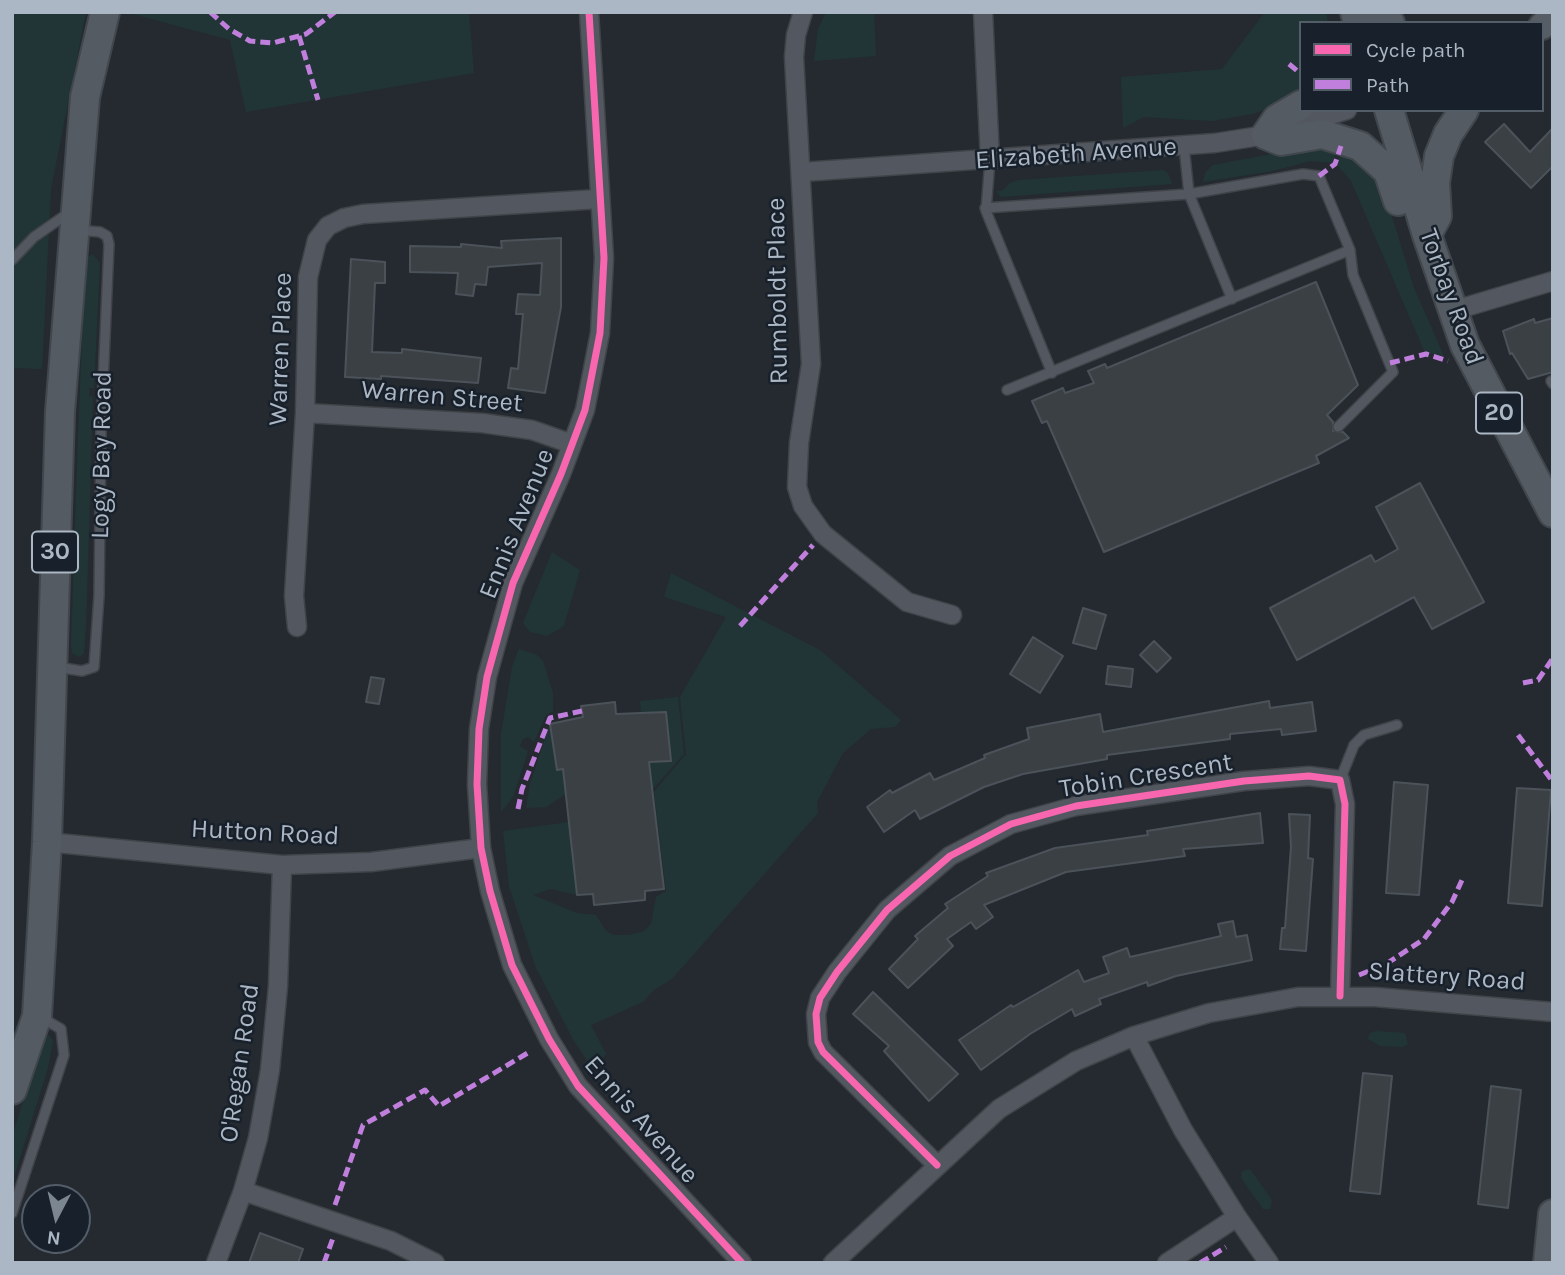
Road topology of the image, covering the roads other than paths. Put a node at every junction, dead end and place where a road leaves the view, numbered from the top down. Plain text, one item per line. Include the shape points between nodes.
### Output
1 (105, 12) edge
2 (589, 12) edge
3 (803, 12) edge
4 (983, 12) edge
5 (1299, 106) edge
6 (1341, 112) edge
7 (1390, 112) edge
8 (1463, 112) edge
9 (1266, 135) junction
10 (1184, 146) junction
11 (990, 159) junction
12 (802, 172) junction
13 (1189, 194) junction
14 (599, 199) junction
15 (985, 208) junction
16 (73, 219) junction
17 (1427, 235) junction
18 (1350, 250) junction
19 (12, 260) edge
20 (1553, 281) edge
21 (1232, 299) junction
22 (1452, 311) junction
23 (1052, 373) junction
24 (1007, 390) dead end
25 (306, 413) junction
26 (1338, 427) dead end
27 (572, 444) junction
28 (1553, 513) edge
29 (951, 615) dead end
30 (297, 627) dead end
31 (52, 666) junction
32 (1397, 725) dead end
33 (1339, 780) junction
34 (47, 842) junction
35 (481, 848) junction
36 (282, 865) junction
37 (1340, 996) junction
38 (1553, 1012) edge
39 (37, 1016) junction
40 (1134, 1036) junction
41 (12, 1090) edge
42 (937, 1165) junction
43 (243, 1191) junction
44 (12, 1213) edge
45 (1553, 1214) edge
46 (1237, 1217) junction
47 (216, 1263) edge
48 (435, 1263) edge
49 (742, 1263) edge
50 (833, 1263) edge
51 (1167, 1263) edge
52 (1269, 1263) edge
53 (1548, 1263) edge

1 - 16 main road, Logy Bay Road / 30 via 86,97
2 - 14 street, Ennis Avenue
3 - 12 street, Rumboldt Place via 794,57
4 - 11 street
5 - 9 main road via 1277,119
6 - 9 street, Elizabeth Avenue
7 - 17 main road, Torbay Road / 20
8 - 17 main road via 1439,156 1434,183 1437,216
9 - 10 street, Elizabeth Avenue
9 - 17 main road via 1281,141 1322,134 1370,151 1388,171 1405,224
10 - 11 street, Elizabeth Avenue
10 - 13 lane
11 - 12 street, Elizabeth Avenue
11 - 15 lane
12 - 29 street, Rumboldt Place via 811,364 796,468 803,506 824,534 907,602
13 - 15 lane
13 - 18 lane via 1312,174 1323,182
13 - 21 lane
14 - 25 street, Warren Place via 363,214 328,226 317,240 308,277
14 - 27 street, Ennis Avenue via 604,258 600,334 594,373
15 - 23 lane
16 - 19 lane via 34,237
16 - 31 main road, Logy Bay Road / 30 via 60,412
16 - 31 lane, Logy Bay Road via 107,236 110,244 99,596 94,667 82,671
17 - 22 main road, Torbay Road / 20
18 - 21 lane
18 - 26 lane via 1353,275 1393,372
20 - 22 street
21 - 23 lane
22 - 28 main road, Torbay Road / 20 via 1485,387
23 - 24 lane
25 - 27 street, Warren Street via 482,423 532,430
25 - 30 street, Warren Place via 294,596
27 - 35 street, Ennis Avenue via 513,583 487,677 478,756
31 - 34 main road, Logy Bay Road / 30
32 - 33 lane via 1364,735 1354,745
33 - 37 street via 1345,804
33 - 42 street, Tobin Crescent via 1309,776 1244,781 1046,813 1011,824 950,856 887,910 820,999 818,1042
34 - 36 street, Hutton Road
34 - 39 main road, Logy Bay Road / 30
35 - 36 street, Hutton Road via 371,862
35 - 49 street, Ennis Avenue via 512,965 578,1086
36 - 43 street, O'Regan Road via 270,1070
37 - 38 street, Slattery Road
37 - 40 street, Slattery Road via 1260,1002
39 - 41 main road, Logy Bay Road / 30
39 - 44 lane via 61,1029 64,1055
40 - 42 street, Slattery Road via 1076,1061 1024,1092
40 - 46 street via 1183,1130
42 - 50 street, Slattery Road
43 - 47 street, O'Regan Road
43 - 48 street via 391,1241
45 - 53 main road
46 - 51 street
46 - 52 street

